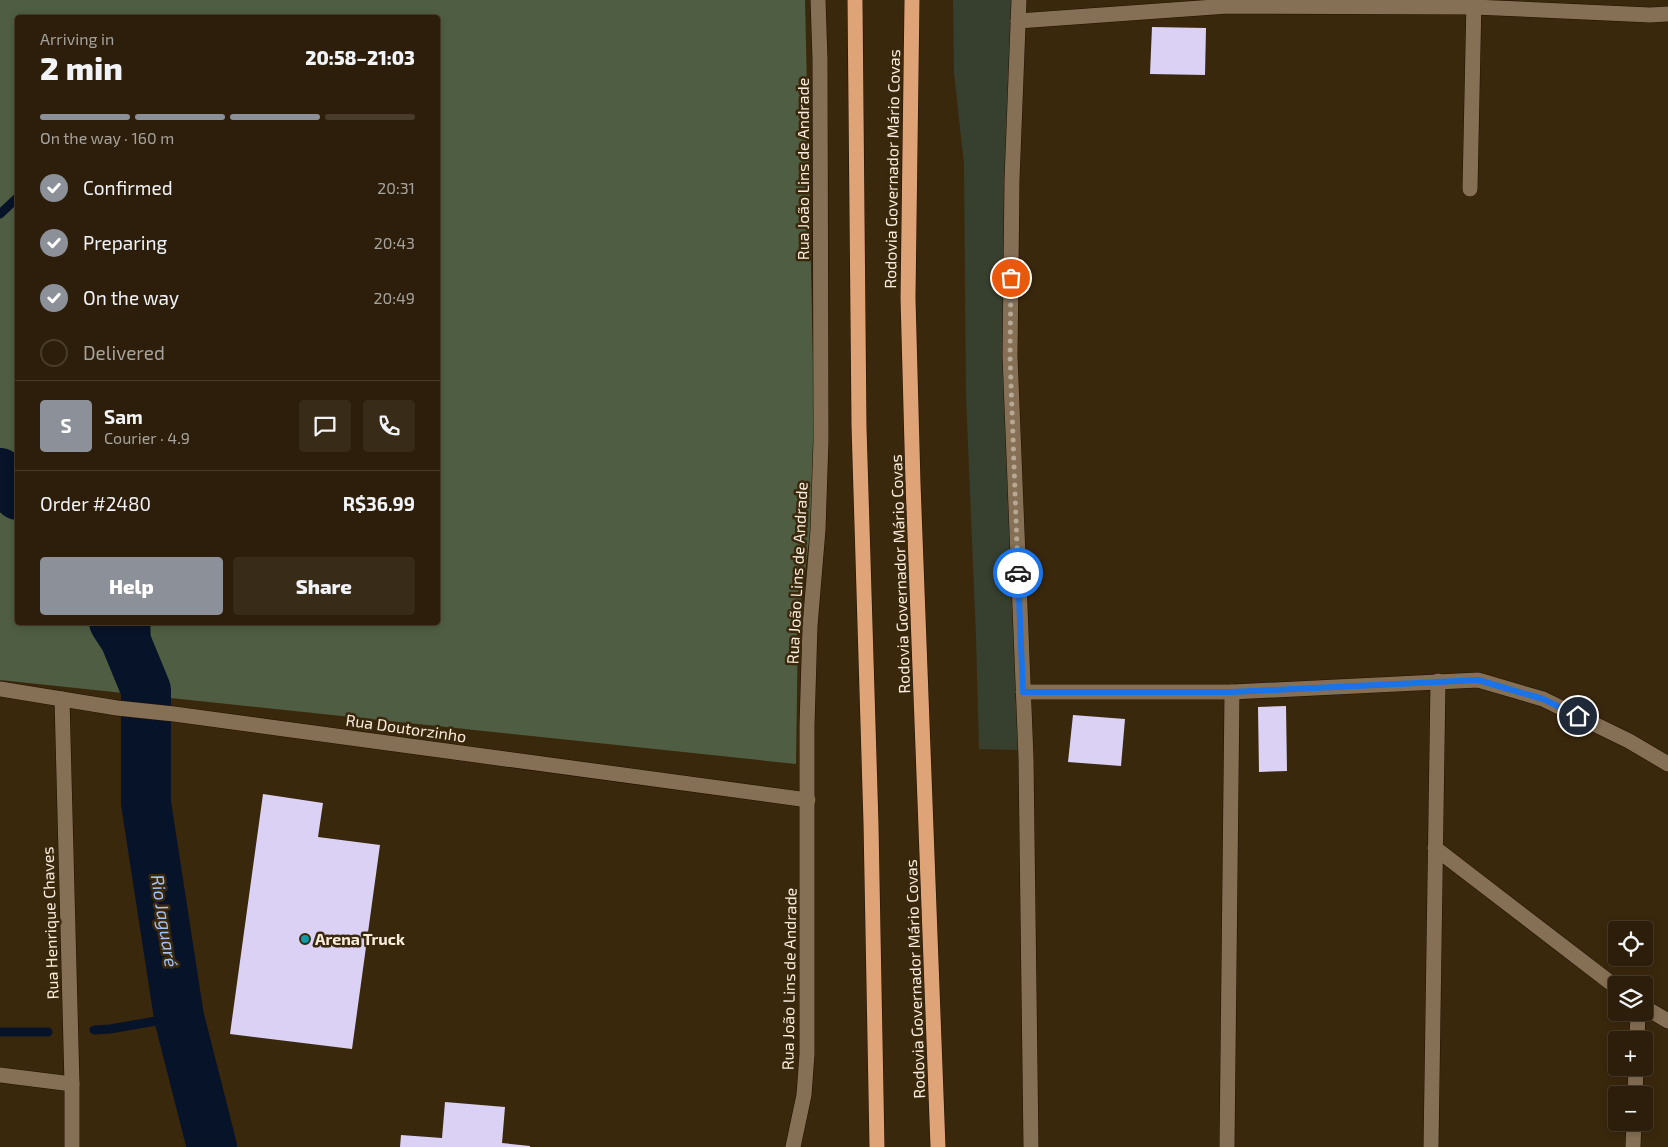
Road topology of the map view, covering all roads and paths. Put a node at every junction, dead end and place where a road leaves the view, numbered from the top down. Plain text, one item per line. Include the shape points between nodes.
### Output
1 (818, 0) edge
2 (855, 0) edge
3 (912, 0) edge
4 (1019, 0) edge
5 (1228, 3) edge
6 (1474, 3) edge
7 (1650, 7) edge
8 (1668, 14) edge
9 (1018, 21) junction
10 (1470, 189) dead end
11 (1438, 680) junction
12 (0, 689) edge
13 (1023, 692) junction
14 (1232, 692) junction
15 (62, 699) junction
16 (1668, 764) edge
17 (808, 800) junction
18 (1435, 848) junction
19 (1608, 981) edge
20 (1653, 1012) edge
21 (1668, 1021) edge
22 (0, 1075) edge
23 (72, 1084) junction
24 (1634, 1131) edge
25 (72, 1147) edge
26 (793, 1147) edge
27 (877, 1147) edge
28 (938, 1147) edge
29 (1031, 1147) edge
30 (1227, 1147) edge
31 (1431, 1147) edge
32 (1633, 1147) edge

1 - 17 street, Rua João Lins de Andrade via 821,440 810,626
2 - 27 highway, Rodovia Governador Mário Covas via 859,426
3 - 28 highway, Rodovia Governador Mário Covas via 908,298
4 - 9 street
5 - 6 street
5 - 9 street
6 - 7 street
6 - 10 street
7 - 8 street
9 - 13 street via 1010,356
11 - 14 street
11 - 16 street via 1478,680 1543,699 1629,740
11 - 18 street
12 - 15 street, Rua Doutorzinho
13 - 14 street
13 - 29 street
14 - 30 street
15 - 17 street, Rua Doutorzinho
15 - 23 street, Rua Henrique Chaves
17 - 26 street, Rua João Lins de Andrade via 807,1054 804,1094
18 - 19 street
18 - 31 street
20 - 21 street
22 - 23 street
23 - 25 street, Rua Henrique Chaves
24 - 32 street

